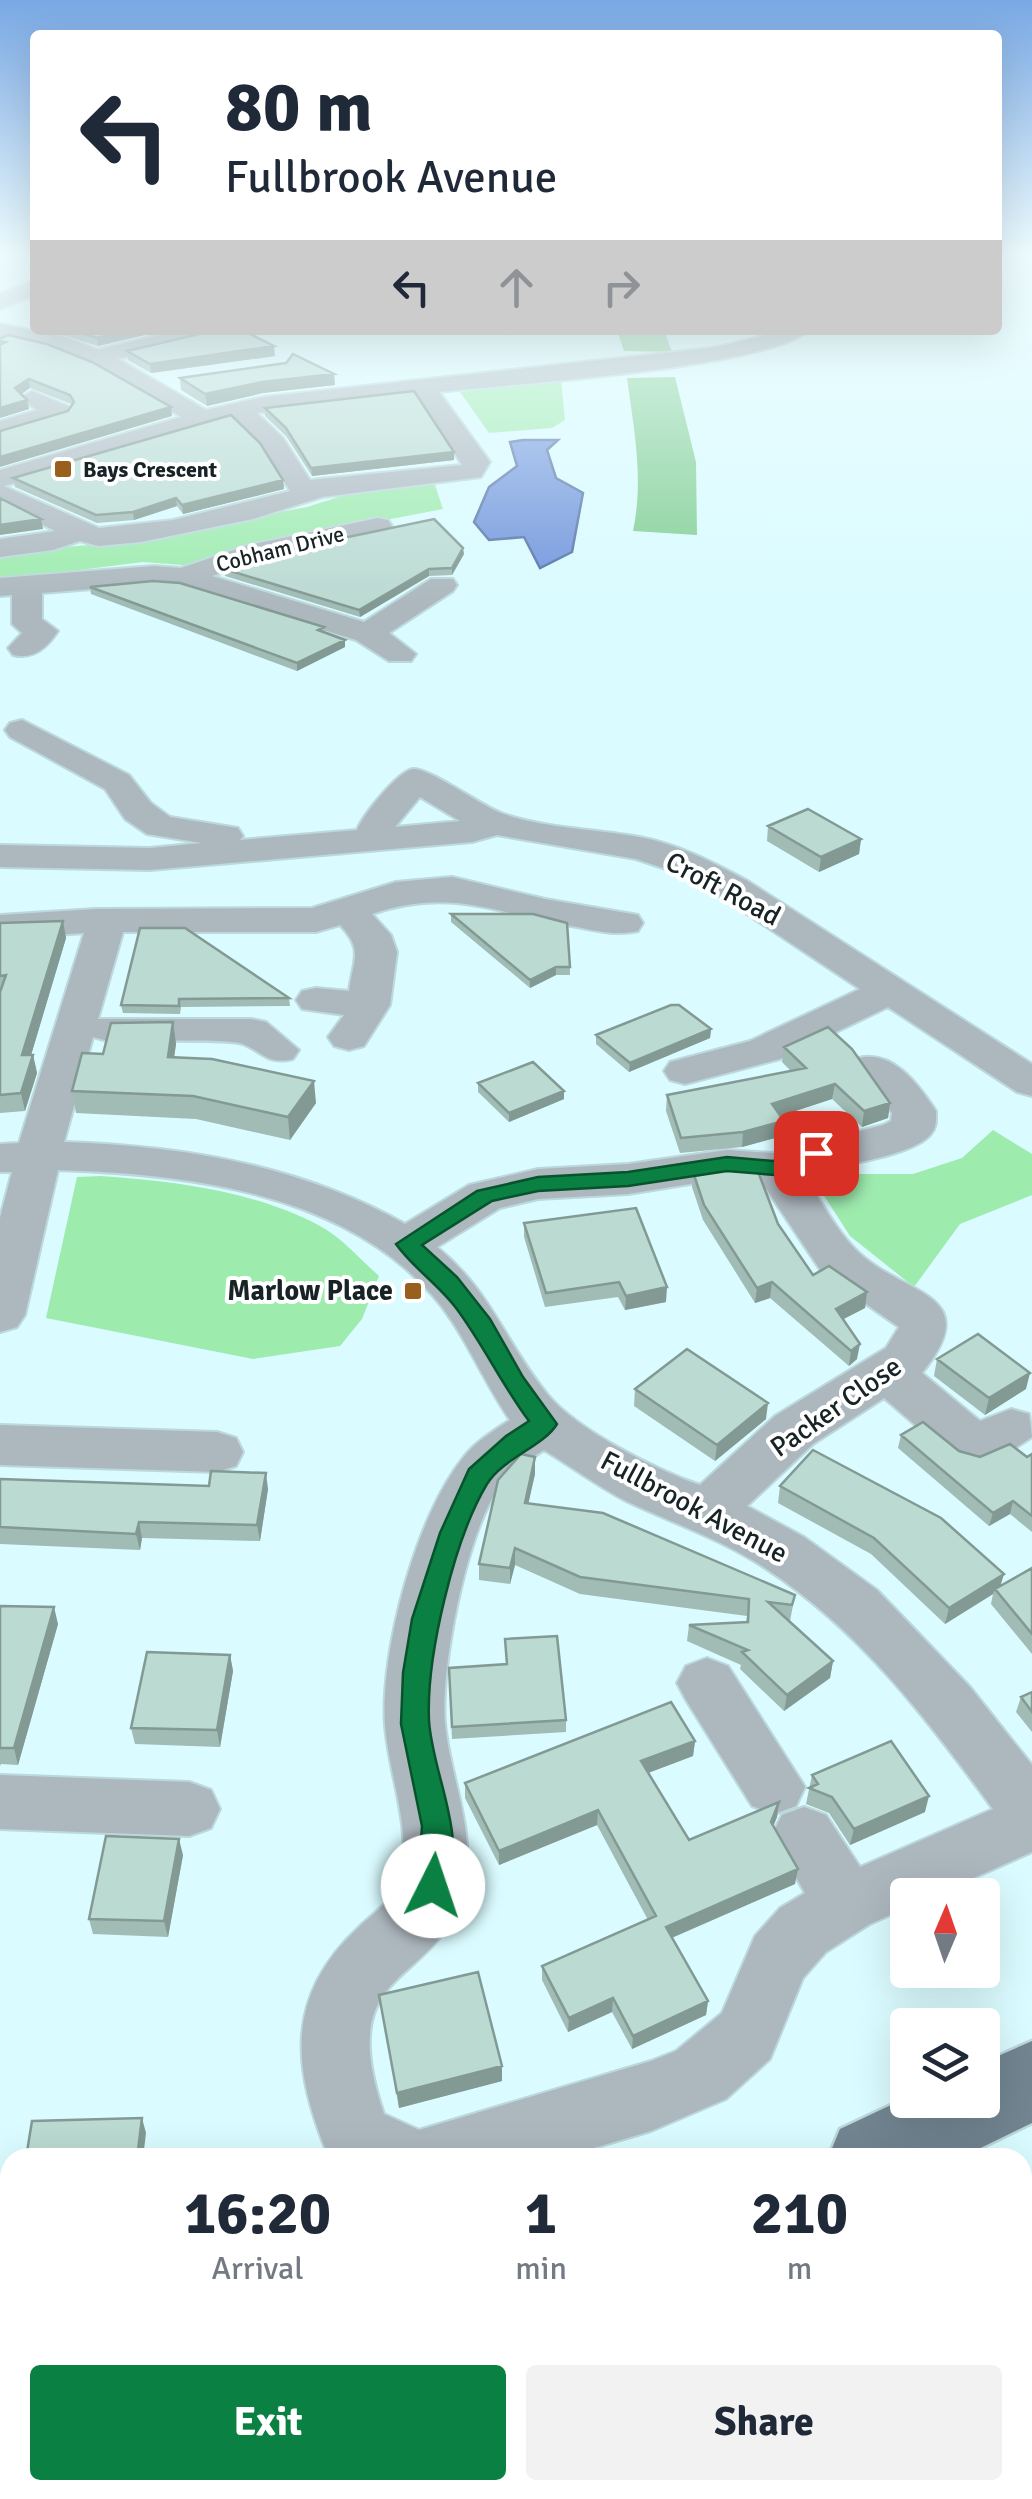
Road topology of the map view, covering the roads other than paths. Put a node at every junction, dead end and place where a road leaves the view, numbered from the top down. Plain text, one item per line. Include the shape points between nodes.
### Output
1 (122, 372) edge
2 (541, 372) edge
3 (186, 377) edge
4 (145, 385) junction
5 (422, 385) junction
6 (32, 398) edge
7 (236, 410) junction
8 (200, 418) junction
9 (0, 429) edge
10 (7, 471) edge
11 (315, 490) junction
12 (0, 493) edge
13 (378, 526) edge
14 (82, 531) junction
15 (0, 548) edge
16 (185, 577) junction
17 (442, 585) dead end
18 (14, 586) edge
19 (368, 633) junction
20 (24, 648) dead end
21 (400, 654) dead end
22 (22, 730) dead end
23 (495, 824) junction
24 (371, 840) junction
25 (294, 850) junction
26 (0, 856) edge
27 (349, 912) junction
28 (108, 921) junction
29 (624, 923) dead end
30 (0, 927) edge
31 (892, 990) junction
32 (316, 1000) dead end
33 (75, 1028) junction
34 (278, 1050) dead end
35 (874, 1067) dead end
36 (685, 1071) dead end
37 (1032, 1083) edge
38 (20, 1156) edge
39 (775, 1168) junction
40 (407, 1244) junction
41 (1, 1310) edge
42 (888, 1372) junction
43 (544, 1424) junction
44 (1012, 1428) dead end
45 (0, 1445) edge
46 (217, 1452) dead end
47 (707, 1510) junction
48 (707, 1682) dead end
49 (0, 1802) edge
50 (189, 1810) dead end
51 (1031, 1812) edge
52 (847, 1903) junction
53 (1032, 2081) edge
54 (378, 2148) edge
55 (471, 2148) edge
56 (890, 2148) edge

1 - 4 street
2 - 5 street
3 - 4 street
4 - 8 street
5 - 7 street via 370,385
5 - 11 street via 477,462 472,471
6 - 9 street via 59,411
7 - 8 street
7 - 11 street via 278,444 300,486
8 - 10 street
11 - 14 street via 266,509 117,536
12 - 14 street
13 - 16 street, Cobham Drive via 214,563
14 - 15 street
16 - 18 street, Cobham Drive
16 - 19 street, Cobham Drive
17 - 19 street
18 - 20 street via 28,624 43,631
19 - 21 street, Cobham Drive
22 - 25 street via 117,782 138,811 160,826
23 - 24 street, Croft Road
23 - 24 street via 448,802 418,778 379,821
23 - 31 street, Croft Road via 673,858
24 - 25 street, Croft Road
25 - 26 street, Croft Road via 106,861
27 - 28 street via 316,920
27 - 29 street via 396,894 452,888
27 - 32 street via 377,952 360,1021
28 - 30 street
28 - 33 street
31 - 36 street via 765,1050
31 - 37 street, Croft Road
33 - 34 street via 252,1031
33 - 38 street
35 - 39 street via 914,1111 913,1128
38 - 40 street, Fullbrook Avenue via 162,1161 236,1174 361,1216
38 - 41 street
39 - 40 street via 727,1164 538,1184 485,1196
39 - 42 street, Packer Close via 840,1263 924,1323 922,1339
40 - 43 street, Fullbrook Avenue via 449,1282 482,1325
42 - 44 street via 976,1447
42 - 47 street, Packer Close via 794,1430
43 - 47 street, Fullbrook Avenue via 636,1482
43 - 54 street via 478,1476 426,1619 415,1724 437,1826 433,1886 407,1926 358,1969 332,2022 336,2078 357,2138
45 - 46 street
47 - 51 street, Fullbrook Avenue via 785,1552 868,1614 944,1698
48 - 52 street
49 - 50 street
51 - 52 street
52 - 55 street via 803,1930 778,1958 746,2036 701,2076
53 - 56 main road

